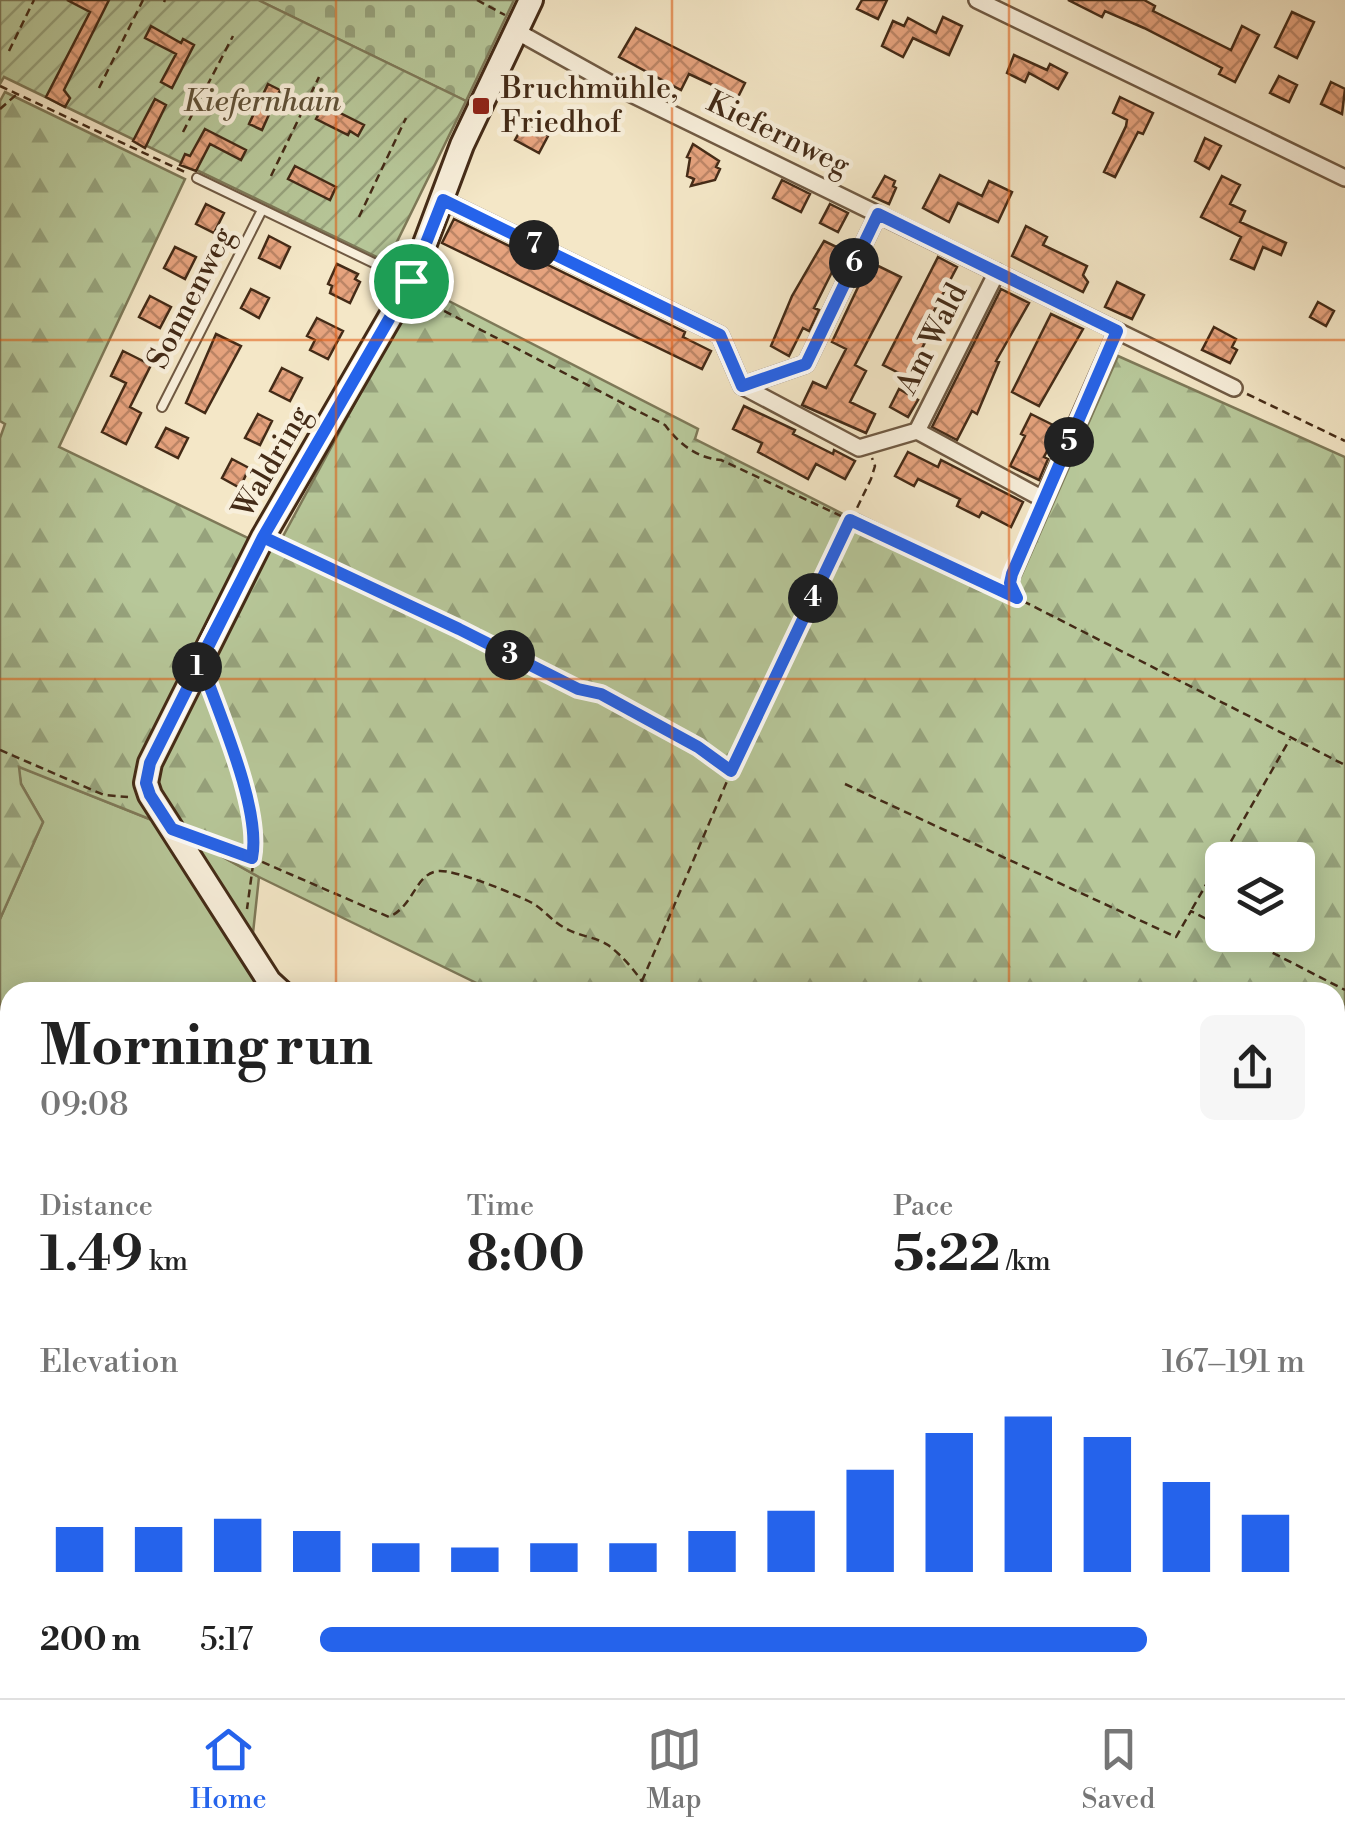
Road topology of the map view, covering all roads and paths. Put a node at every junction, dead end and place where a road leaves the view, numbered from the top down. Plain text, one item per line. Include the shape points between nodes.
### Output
1 (34, 0) edge
2 (143, 0) edge
3 (477, 0) edge
4 (531, 0) edge
5 (978, 0) edge
6 (511, 23) junction
7 (233, 36) dead end
8 (9, 51) dead end
9 (319, 77) dead end
10 (0, 86) edge
11 (99, 88) dead end
12 (17, 94) junction
13 (0, 109) edge
14 (406, 118) dead end
15 (183, 132) dead end
16 (270, 176) dead end
17 (197, 178) joint
18 (1345, 178) edge
19 (443, 200) junction
20 (262, 210) junction
21 (878, 214) junction
22 (359, 217) dead end
23 (997, 272) junction
24 (411, 281) junction
25 (1117, 331) junction
26 (742, 386) junction
27 (1234, 388) joint
28 (162, 407) dead end
29 (917, 431) junction
30 (1345, 441) edge
31 (867, 448) junction
32 (1043, 500) junction
33 (850, 520) junction
34 (263, 537) junction
35 (1017, 598) junction
36 (200, 660) junction
37 (1291, 737) junction
38 (0, 750) edge
39 (1345, 765) edge
40 (731, 771) junction
41 (845, 784) dead end
42 (150, 795) junction
43 (172, 829) junction
44 (252, 858) junction
45 (1191, 911) junction
46 (1205, 918) edge
47 (235, 927) junction
48 (1271, 952) edge
49 (642, 981) joint
50 (271, 982) edge
51 (1329, 982) edge

1 - 8 path
2 - 11 path
3 - 6 path
4 - 6 street, Waldring
5 - 18 street
6 - 19 street, Waldring
6 - 21 street, Kiefernweg via 613,85
7 - 15 path
9 - 16 path
10 - 12 path
12 - 13 path
12 - 17 path
14 - 22 path
17 - 20 lane, Sonnenweg
19 - 24 street, Waldring
19 - 26 street via 720,335
20 - 24 lane, Sonnenweg
20 - 28 lane, Sonnenweg
21 - 23 street, Kiefernweg
21 - 26 street via 806,364
23 - 25 street, Kiefernweg
23 - 29 street, Am Wald
24 - 33 path via 417,297 666,425 678,443
24 - 34 street, Waldring
25 - 27 street, Kiefernweg
25 - 32 street
26 - 31 street
27 - 30 path
29 - 31 street, Am Wald
29 - 32 street, Am Wald
31 - 33 path via 875,466
32 - 35 path via 1012,574
33 - 35 path
33 - 40 path
34 - 36 street, Waldring
34 - 40 path via 578,689 601,694
35 - 37 path
36 - 42 street, Waldring via 150,763
36 - 44 path via 246,793 256,842
37 - 39 path
37 - 45 path
38 - 42 path via 104,795
40 - 49 path
41 - 45 path via 1176,936
42 - 43 street
43 - 44 path
43 - 47 street
44 - 47 path via 248,910
44 - 49 path via 389,917 402,911 421,881 435,871 451,872 532,903 560,926 606,944
45 - 46 path
47 - 50 street
48 - 51 path

